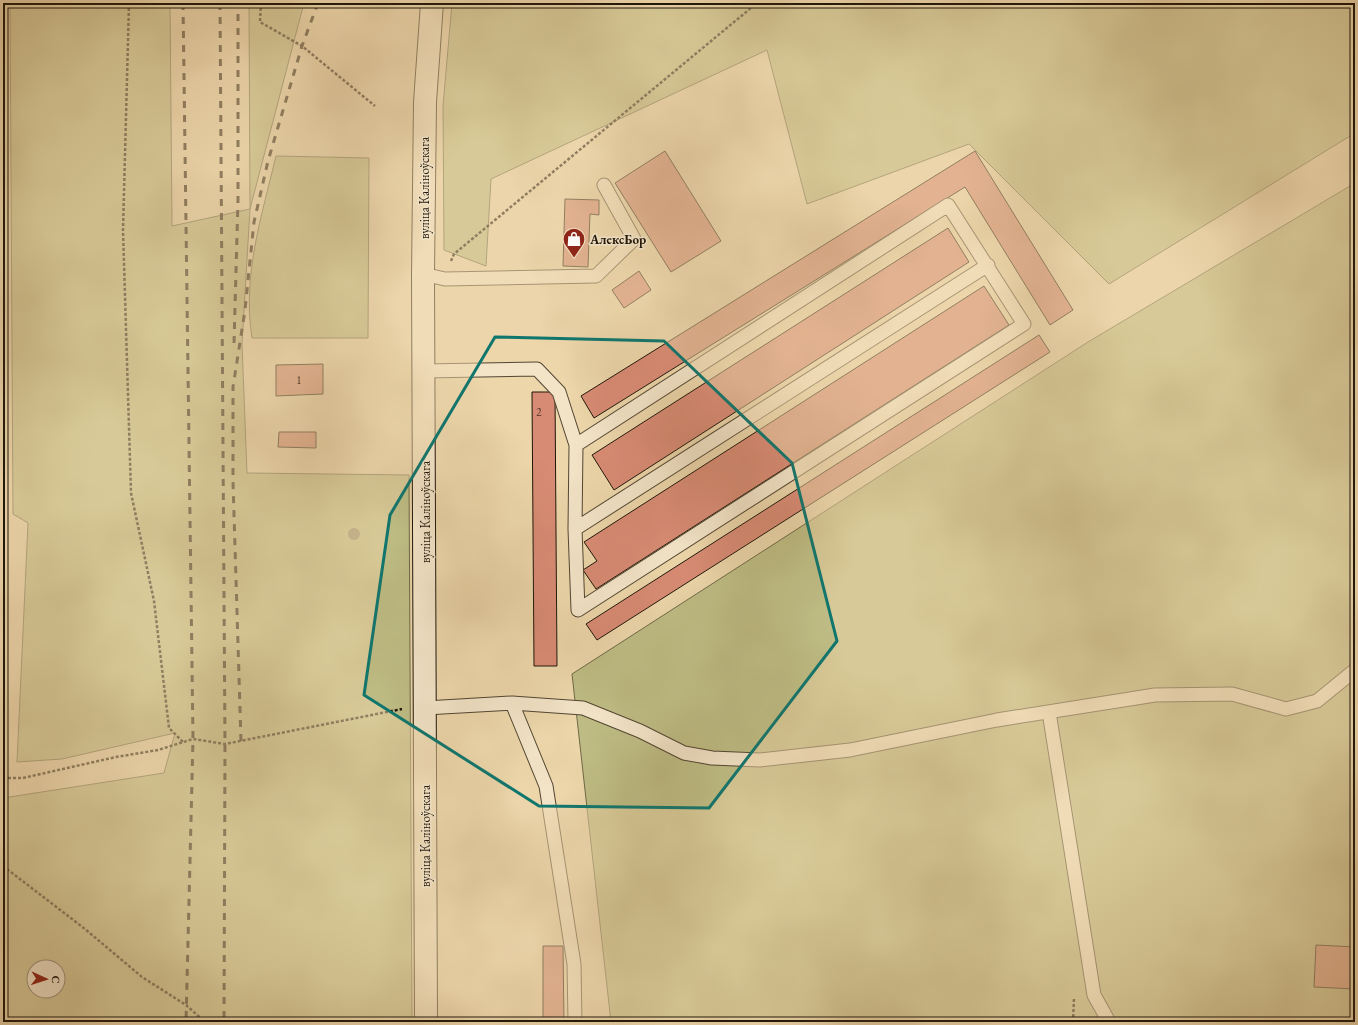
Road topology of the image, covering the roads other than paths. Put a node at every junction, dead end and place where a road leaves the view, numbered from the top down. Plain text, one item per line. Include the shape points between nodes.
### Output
1 (432, 3) edge
2 (604, 185) dead end
3 (988, 265) junction
4 (423, 274) junction
5 (425, 371) junction
6 (576, 445) junction
7 (575, 529) junction
8 (1355, 670) edge
9 (512, 703) junction
10 (425, 708) junction
11 (1049, 712) junction
12 (426, 1022) edge
13 (575, 1022) edge
14 (1109, 1022) edge

1 - 4 street, вуліца Каліноўскага via 424,102
2 - 4 lane via 634,239 596,276 445,279
3 - 6 lane via 948,205
3 - 7 lane
3 - 7 lane via 1024,324 578,610
4 - 5 street, вуліца Каліноўскага
5 - 6 lane via 537,369 559,392
5 - 10 street, вуліца Каліноўскага
6 - 7 lane
8 - 11 lane via 1317,701 1286,708 1232,694 1155,695
9 - 10 lane
9 - 11 lane via 583,708 640,731 684,753 712,758 760,760 850,750
9 - 13 lane via 546,786 574,964
10 - 12 street, вуліца Каліноўскага
11 - 14 lane via 1094,995

